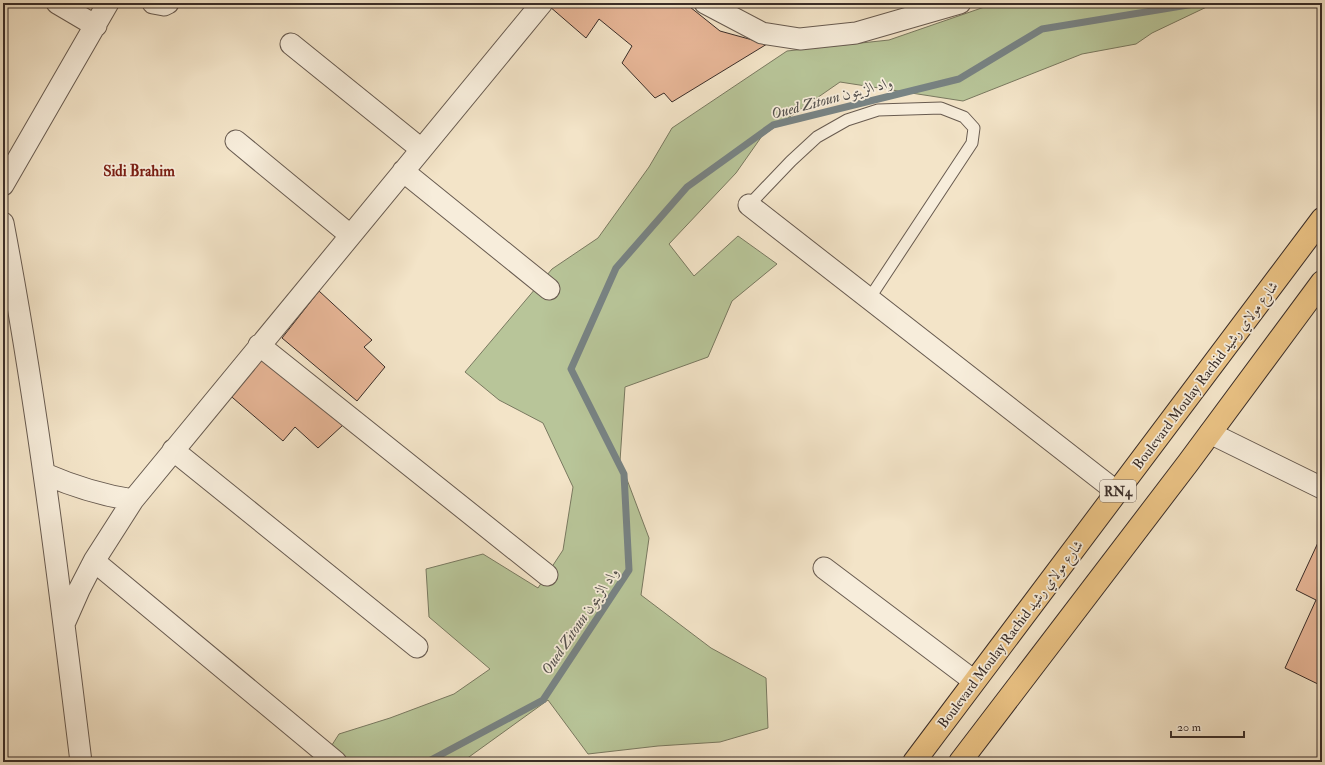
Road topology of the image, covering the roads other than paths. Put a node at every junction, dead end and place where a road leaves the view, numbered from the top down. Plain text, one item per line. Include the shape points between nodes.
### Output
1 (57, 3) edge
2 (108, 3) edge
3 (153, 3) edge
4 (168, 3) edge
5 (542, 3) edge
6 (705, 3) edge
7 (960, 3) edge
8 (96, 26) junction
9 (291, 44) dead end
10 (236, 141) dead end
11 (421, 149) junction
12 (403, 171) junction
13 (3, 185) edge
14 (749, 205) joint
15 (1322, 219) edge
16 (3, 223) edge
17 (350, 235) junction
18 (1322, 282) edge
19 (549, 290) dead end
20 (869, 299) junction
21 (259, 345) junction
22 (1210, 433) junction
23 (173, 450) junction
24 (45, 474) junction
25 (1322, 488) edge
26 (1117, 492) junction
27 (133, 500) junction
28 (94, 562) junction
29 (824, 568) dead end
30 (547, 575) dead end
31 (64, 624) junction
32 (417, 647) dead end
33 (974, 681) junction
34 (81, 762) edge
35 (336, 762) edge
36 (914, 762) edge
37 (960, 762) edge

1 - 8 street
2 - 8 street
3 - 4 street
5 - 11 street
6 - 7 street via 762,33 800,39 856,33
8 - 13 street
9 - 11 street
10 - 17 street
11 - 12 street
12 - 17 street
12 - 19 street
14 - 20 street
14 - 20 lane via 791,160 817,137 847,120 878,110 941,108 964,117 974,128 972,143
15 - 26 main road, Boulevard Moulay Rachid شارع مولاي رشيد / RN4
16 - 24 street
17 - 21 street
18 - 22 main road, RN4
20 - 26 street
21 - 23 street
21 - 30 street
22 - 25 street
22 - 37 main road, RN4
23 - 27 street
23 - 32 street
24 - 27 street via 76,487
24 - 31 street
26 - 33 main road, Boulevard Moulay Rachid شارع مولاي رشيد / RN4
27 - 28 street
28 - 31 street
28 - 35 street
29 - 33 street
31 - 34 street
33 - 36 main road, Boulevard Moulay Rachid شارع مولاي رشيد / RN4

